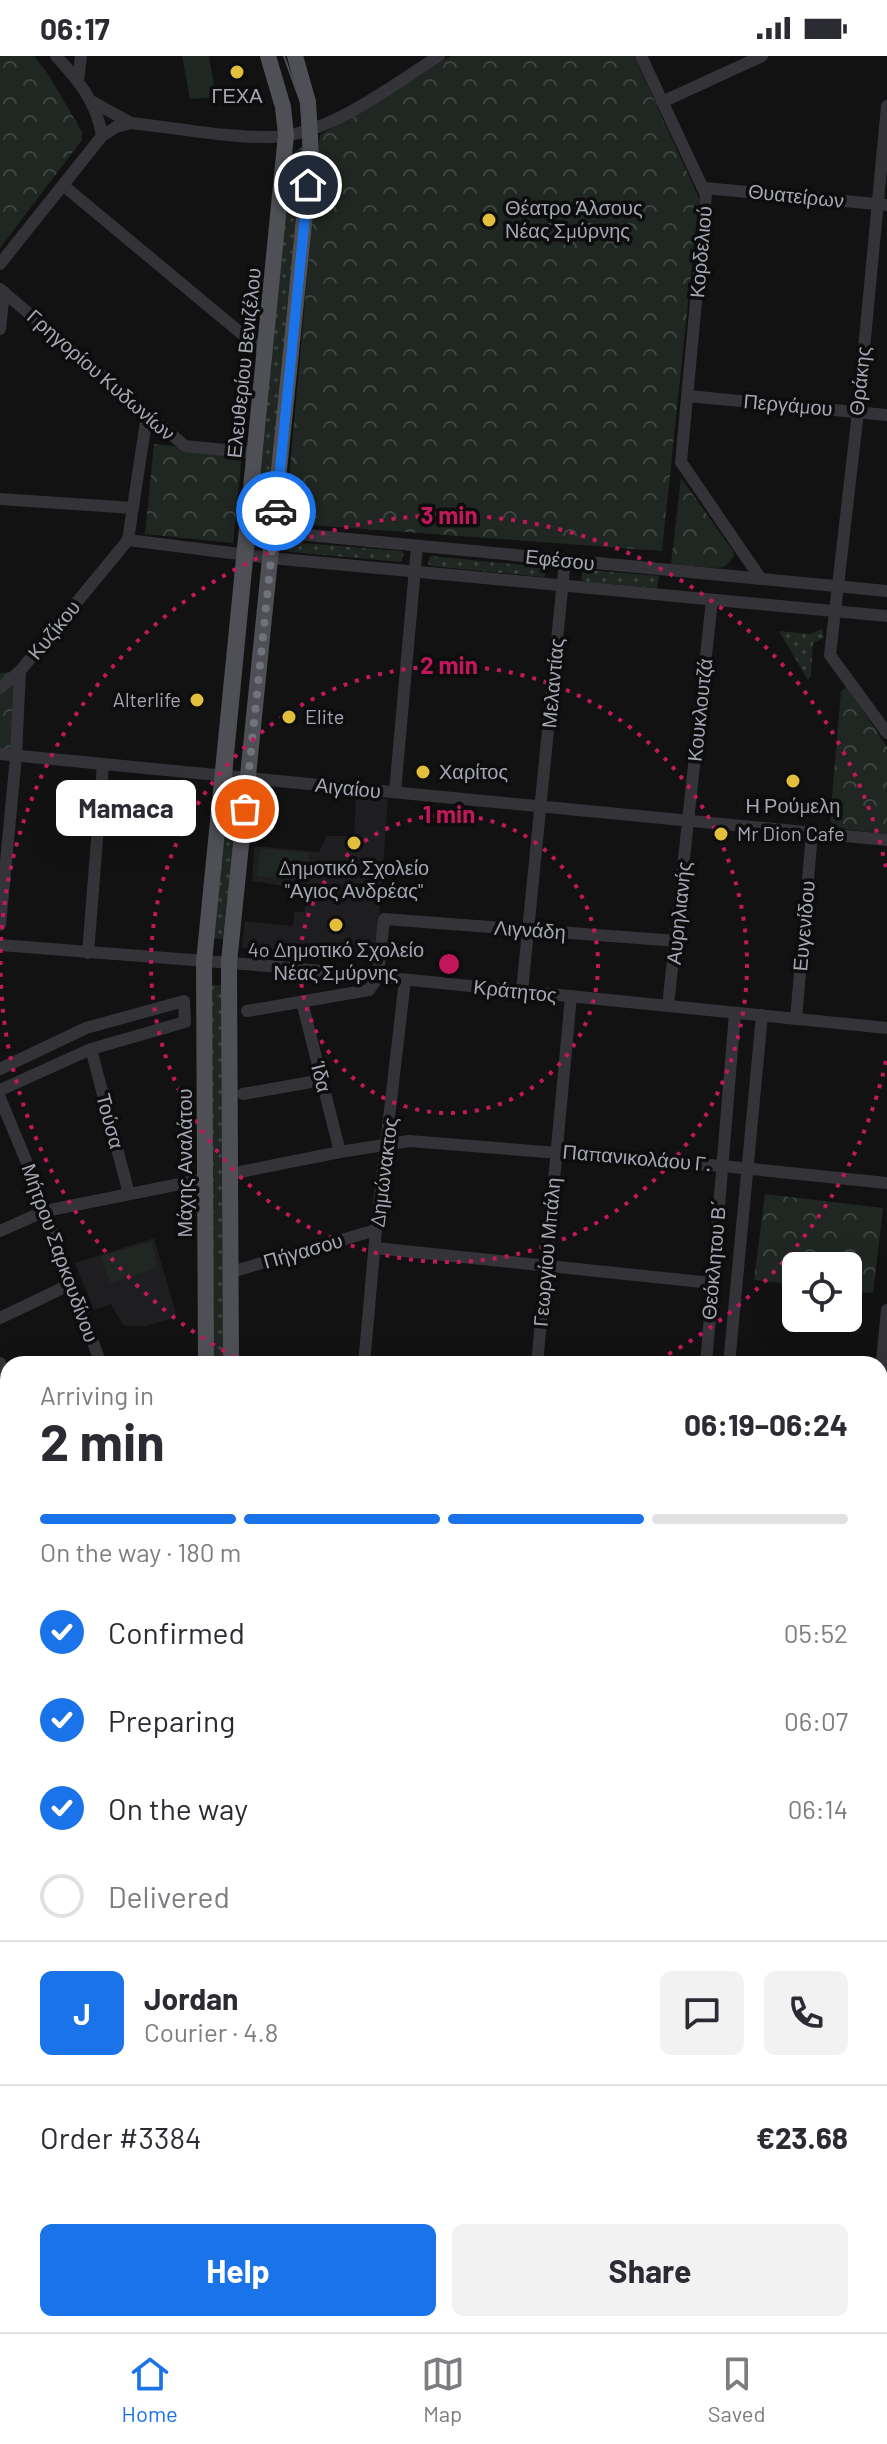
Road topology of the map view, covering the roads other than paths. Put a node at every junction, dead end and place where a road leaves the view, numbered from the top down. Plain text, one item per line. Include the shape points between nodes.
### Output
1 (56, 56) edge
2 (81, 56) edge
3 (268, 56) edge
4 (295, 56) edge
5 (439, 56) edge
6 (641, 56) edge
7 (762, 56) edge
8 (78, 81) junction
9 (93, 102) junction
10 (662, 102) junction
11 (887, 106) edge
12 (131, 123) junction
13 (311, 129) junction
14 (286, 135) junction
15 (102, 136) junction
16 (64, 186) junction
17 (704, 188) junction
18 (882, 205) edge
19 (0, 264) edge
20 (2, 290) edge
21 (0, 329) edge
22 (266, 354) junction
23 (688, 396) junction
24 (858, 412) junction
25 (147, 415) junction
26 (887, 415) edge
27 (255, 453) junction
28 (0, 499) edge
29 (133, 508) junction
30 (274, 532) junction
31 (128, 540) junction
32 (417, 546) junction
33 (245, 555) junction
34 (271, 558) junction
35 (565, 560) junction
36 (414, 572) junction
37 (761, 579) junction
38 (562, 586) junction
39 (837, 587) junction
40 (887, 591) edge
41 (712, 600) junction
42 (835, 611) junction
43 (887, 616) edge
44 (20, 671) junction
45 (0, 688) edge
46 (887, 733) edge
47 (0, 754) edge
48 (16, 756) junction
49 (103, 764) junction
50 (222, 775) junction
51 (248, 778) junction
52 (395, 792) junction
53 (541, 806) junction
54 (689, 821) junction
55 (812, 833) junction
56 (887, 840) edge
57 (0, 925) edge
58 (528, 930) junction
59 (677, 941) junction
60 (0, 945) edge
61 (88, 953) junction
62 (204, 962) junction
63 (229, 963) junction
64 (378, 977) junction
65 (405, 980) junction
66 (522, 991) junction
67 (571, 996) junction
68 (302, 1002) junction
69 (668, 1006) junction
70 (247, 1011) dead end
71 (735, 1013) junction
72 (762, 1015) junction
73 (796, 1019) junction
74 (116, 1020) junction
75 (887, 1028) edge
76 (121, 1040) junction
77 (91, 1049) junction
78 (0, 1069) edge
79 (322, 1080) junction
80 (0, 1090) edge
81 (243, 1094) dead end
82 (0, 1098) edge
83 (387, 1144) junction
84 (557, 1151) junction
85 (340, 1152) junction
86 (722, 1166) junction
87 (747, 1169) junction
88 (230, 1174) junction
89 (205, 1179) junction
90 (887, 1183) edge
91 (129, 1194) junction
92 (45, 1211) junction
93 (376, 1230) junction
94 (0, 1231) edge
95 (375, 1248) junction
96 (546, 1266) junction
97 (231, 1272) junction
98 (712, 1283) junction
99 (71, 1284) junction
100 (887, 1310) edge
101 (0, 1318) edge
102 (886, 1328) edge
103 (97, 1356) edge
104 (206, 1356) edge
105 (231, 1356) edge
106 (365, 1356) edge
107 (538, 1356) edge
108 (707, 1356) edge
109 (730, 1356) edge
110 (883, 1356) edge

1 - 8 street
2 - 8 street
3 - 14 main road, Ελευθερίου Βενιζέλου
4 - 13 main road
5 - 13 street
6 - 10 street, Κορδελιού
7 - 10 street
8 - 9 street
9 - 12 street
9 - 15 street
10 - 17 street, Κορδελιού
11 - 18 street, Θράκης
12 - 14 street
12 - 15 street
13 - 14 street
13 - 30 main road
14 - 22 main road, Ελευθερίου Βενιζέλου
15 - 16 street
16 - 19 street
16 - 22 street
17 - 18 street, Θυατείρων
17 - 23 street, Κορδελιού
18 - 24 street, Θράκης
20 - 21 street
20 - 25 street, Γρηγορίου Κυδωνίων
22 - 27 main road, Ελευθερίου Βενιζέλου
23 - 24 street, Περγάμου
23 - 37 street, Κορδελιού via 681,462
24 - 26 street, Περγάμου
24 - 39 street, Θράκης
25 - 27 street, Γρηγορίου Κυδωνίων via 185,446
25 - 29 street
27 - 33 main road, Ελευθερίου Βενιζέλου
28 - 29 street
29 - 31 street
30 - 32 street, Εφέσου
30 - 33 street via 254,536
30 - 34 main road
31 - 33 street, Εφέσου
31 - 44 street, Κυζίκου
32 - 35 street, Εφέσου
32 - 36 street
33 - 34 street, Εφέσου
33 - 50 main road, Ελευθερίου Βενιζέλου
34 - 36 street, Εφέσου
34 - 51 main road
35 - 37 street, Εφέσου
35 - 38 street, Μελαντίας
36 - 38 street, Εφέσου
36 - 52 street
37 - 39 street, Εφέσου
38 - 41 street, Εφέσου
38 - 53 street, Μελαντίας
39 - 40 street, Εφέσου
39 - 42 street, Θράκης
41 - 42 street, Εφέσου
41 - 54 street, Κουκλουτζά
42 - 43 street, Εφέσου
42 - 46 street, Θράκης via 830,655
44 - 45 street
44 - 48 street, Κυζίκου
47 - 48 street, Αιγαίου
48 - 49 street, Αιγαίου
48 - 57 street, Κυζίκου
49 - 50 street, Αιγαίου
49 - 61 street
50 - 51 street, Αιγαίου
50 - 62 main road, Ελευθερίου Βενιζέλου
51 - 52 street, Αιγαίου
51 - 63 main road
52 - 53 street, Αιγαίου
53 - 54 street, Αιγαίου
53 - 58 street, Μελαντίας
54 - 55 street, Αιγαίου
54 - 59 street, Αυρηλιανής
55 - 56 street, Αιγαίου
55 - 73 street, Ευγενίδου
58 - 59 street, Λιγνάδη
58 - 64 street, Λιγνάδη via 384,919
58 - 66 street, Μελαντίας
59 - 69 street, Αυρηλιανής
60 - 61 street, Κράτητος
61 - 62 street, Κράτητος
62 - 63 street, Κράτητος
62 - 89 main road, Μάχης Αναλάτου
63 - 64 street, Κράτητος
63 - 88 main road
64 - 65 street, Κράτητος
64 - 68 street via 369,990
65 - 66 street, Κράτητος
65 - 83 street, Δημώνακτος
66 - 67 street, Κράτητος
67 - 69 street, Κράτητος
67 - 84 street, Γεωργίου Μπάλη
68 - 70 street
68 - 79 street, Ίδα
69 - 71 street, Κράτητος
71 - 72 street, Κράτητος
71 - 86 street, Θεόκλητου Β΄
72 - 73 street, Κράτητος
72 - 87 street, Θεόκλητου Β΄
73 - 75 street, Κράτητος
74 - 76 street
74 - 76 street via 184,1001 185,1022
74 - 78 street via 72,1034
76 - 77 street
77 - 80 street
77 - 91 street, Τούσα
79 - 81 street
79 - 85 street, Ίδα
82 - 92 street, Μήτρου Σαρκουδίνου
83 - 84 street, Παπανικολάου Γ.
83 - 85 street, Παπανικολάου Γ.
83 - 93 street, Δημώνακτος
84 - 86 street, Παπανικολάου Γ.
84 - 96 street, Γεωργίου Μπάλη
85 - 88 street, Παπανικολάου Γ.
86 - 87 street, Παπανικολάου Γ.
86 - 98 street, Θεόκλητου Β΄
87 - 90 street, Παπανικολάου Γ.
87 - 109 street, Θεόκλητου Β΄
88 - 97 main road
89 - 91 street
89 - 104 main road, Μάχης Αναλάτου
91 - 92 street
92 - 94 street
92 - 99 street, Μήτρου Σαρκουδίνου
93 - 95 street, Δημώνακτος
93 - 97 street, Πήγασου
95 - 96 street
95 - 106 street, Δημώνακτος
96 - 98 street
96 - 107 street, Γεωργίου Μπάλη
97 - 105 main road
98 - 108 street, Θεόκλητου Β΄
99 - 101 street
99 - 103 street, Μήτρου Σαρκουδίνου
100 - 102 street
102 - 110 street

